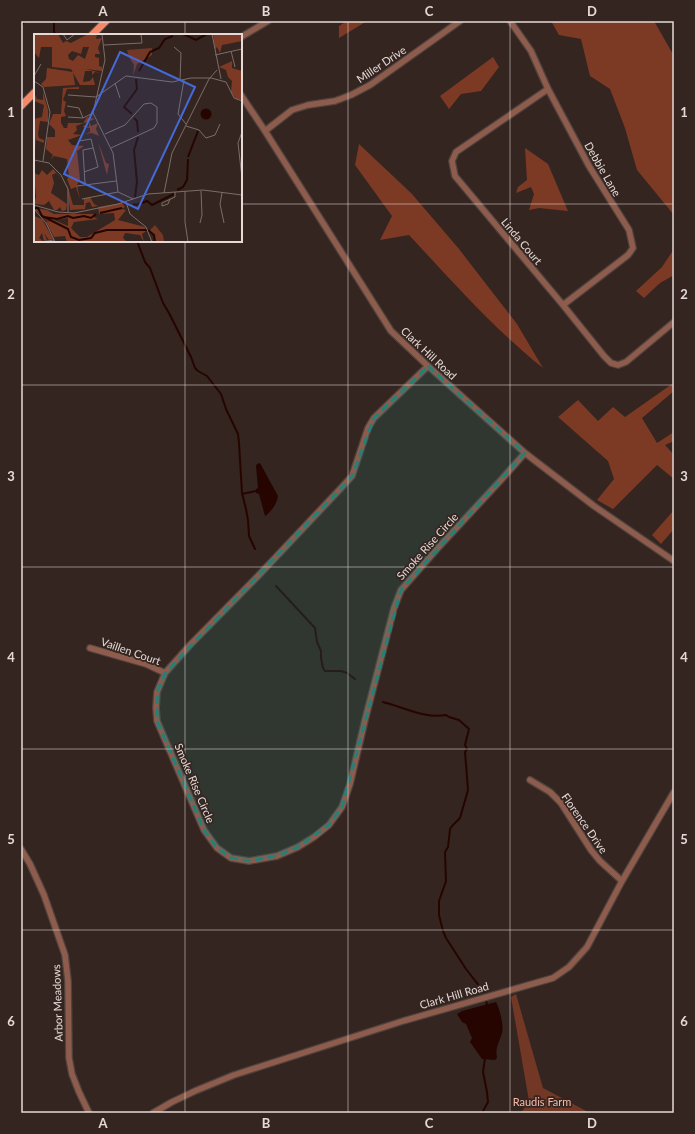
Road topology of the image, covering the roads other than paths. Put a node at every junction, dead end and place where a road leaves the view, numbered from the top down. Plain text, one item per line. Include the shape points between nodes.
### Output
1 (106, 21) edge
2 (268, 21) edge
3 (460, 21) edge
4 (510, 21) edge
5 (93, 34) edge
6 (242, 35) edge
7 (548, 89) junction
8 (34, 93) edge
9 (242, 96) edge
10 (21, 106) edge
11 (265, 131) junction
12 (563, 305) junction
13 (674, 322) edge
14 (428, 366) junction
15 (525, 453) junction
16 (674, 561) edge
17 (90, 648) dead end
18 (165, 673) junction
19 (530, 780) dead end
20 (674, 792) edge
21 (21, 849) edge
22 (622, 881) junction
23 (89, 1113) edge
24 (153, 1113) edge

1 - 5 main road
2 - 6 street
3 - 11 street, Miller Drive via 370,86 335,101 292,110
4 - 7 street, Debbie Lane via 531,51
7 - 12 street, Debbie Lane via 589,166 628,230 633,248 628,255
7 - 12 street, Linda Court via 456,152 452,161 455,176
8 - 10 main road
9 - 11 street, Clark Hill Road
11 - 14 street, Clark Hill Road via 391,331
12 - 13 street, Linda Court via 604,356 611,363 618,365 626,362
14 - 15 street, Clark Hill Road
14 - 18 street, Smoke Rise Circle via 374,418 368,428 352,476
15 - 16 street, Clark Hill Road via 594,506
15 - 18 street, Smoke Rise Circle via 401,590 342,807 329,825 298,847 277,856 249,861 231,858 217,848 204,830 157,721 156,692
17 - 18 street, Vaillen Court via 146,664
19 - 22 street, Florence Drive via 550,792 561,803 591,850
20 - 22 street, Clark Hill Road
21 - 23 street, Arbor Meadows via 44,895 64,955 68,981 69,1058 72,1074
22 - 24 street, Clark Hill Road via 587,947 569,967 553,978 403,1021 234,1075

